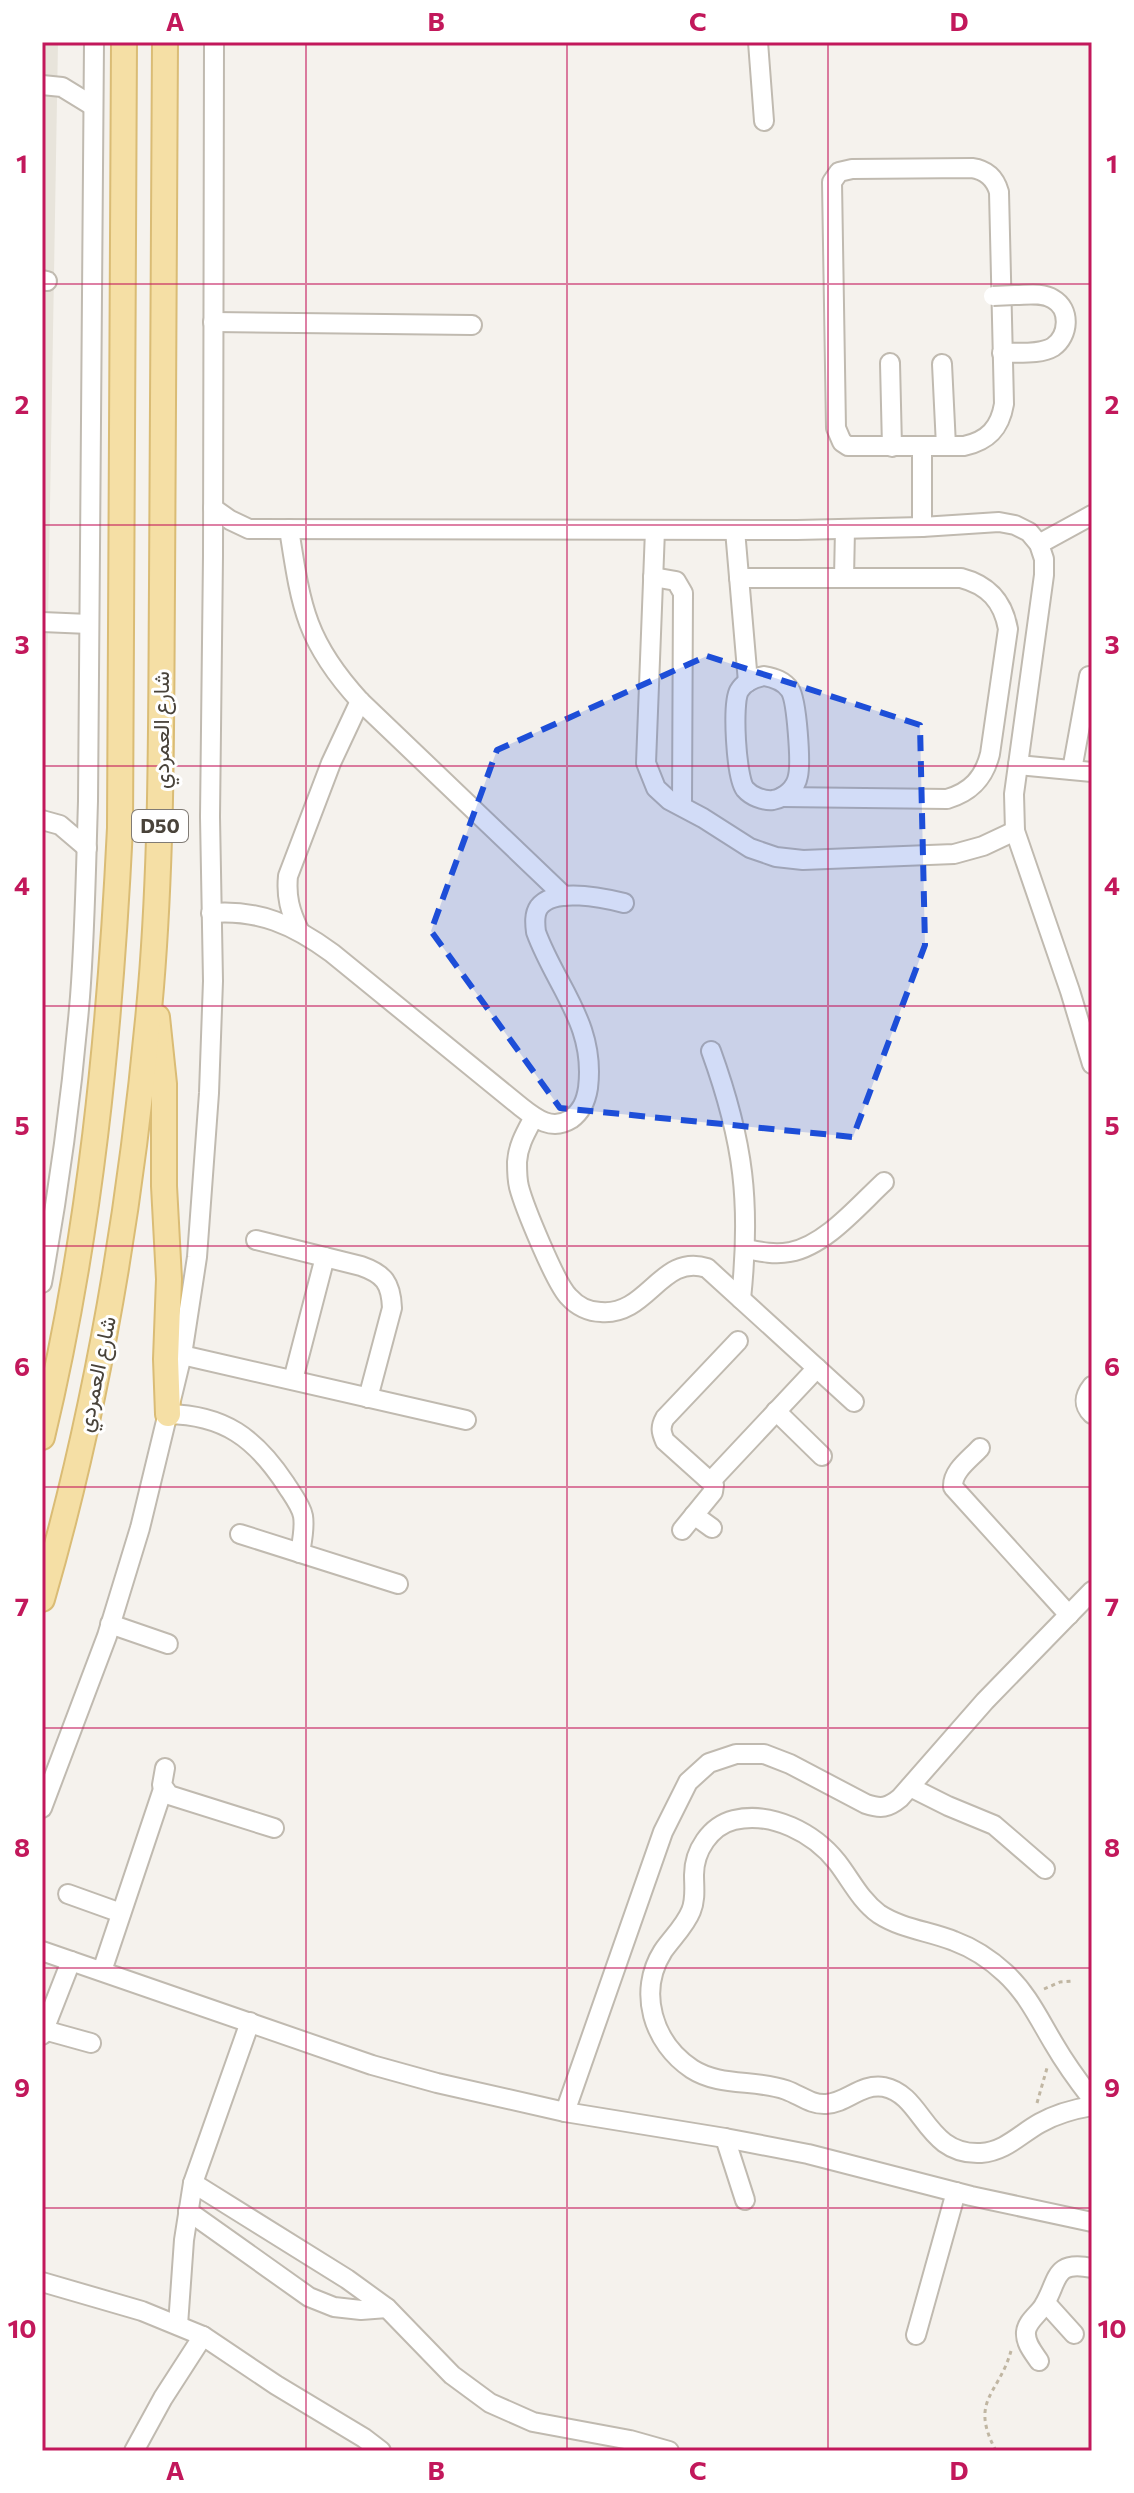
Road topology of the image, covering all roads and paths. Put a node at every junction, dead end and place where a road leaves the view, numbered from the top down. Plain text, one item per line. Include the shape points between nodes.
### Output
1 (94, 42) edge
2 (124, 42) edge
3 (165, 42) edge
4 (214, 42) edge
5 (758, 42) edge
6 (94, 68) junction
7 (42, 85) edge
8 (62, 87) junction
9 (93, 106) junction
10 (764, 121) dead end
11 (988, 296) dead end
12 (213, 322) junction
13 (472, 325) dead end
14 (1002, 353) junction
15 (890, 363) dead end
16 (942, 364) dead end
17 (922, 446) junction
18 (946, 446) junction
19 (892, 447) junction
20 (213, 508) junction
21 (1092, 515) edge
22 (922, 527) junction
23 (249, 529) junction
24 (289, 529) junction
25 (845, 529) junction
26 (655, 530) junction
27 (735, 530) junction
28 (1039, 544) junction
29 (213, 556) junction
30 (653, 577) junction
31 (739, 578) junction
32 (844, 578) junction
33 (42, 622) edge
34 (89, 624) junction
35 (1089, 676) dead end
36 (748, 682) junction
37 (360, 701) junction
38 (1018, 765) junction
39 (1072, 770) junction
40 (1092, 772) edge
41 (782, 797) junction
42 (88, 801) junction
43 (682, 806) junction
44 (47, 820) edge
45 (1015, 831) junction
46 (87, 848) junction
47 (564, 896) junction
48 (624, 903) dead end
49 (211, 913) junction
50 (299, 930) junction
51 (151, 987) junction
52 (711, 1051) dead end
53 (1092, 1064) edge
54 (534, 1117) junction
55 (884, 1182) dead end
56 (256, 1240) dead end
57 (747, 1249) junction
58 (325, 1257) junction
59 (42, 1283) edge
60 (741, 1299) junction
61 (738, 1341) dead end
62 (182, 1355) junction
63 (817, 1368) junction
64 (293, 1380) junction
65 (1092, 1386) edge
66 (368, 1398) junction
67 (854, 1402) dead end
68 (776, 1411) junction
69 (168, 1414) junction
70 (1092, 1414) edge
71 (466, 1420) dead end
72 (42, 1437) edge
73 (980, 1448) dead end
74 (822, 1456) dead end
75 (711, 1481) junction
76 (694, 1515) junction
77 (712, 1528) dead end
78 (682, 1530) dead end
79 (240, 1534) dead end
80 (300, 1553) junction
81 (398, 1584) dead end
82 (1092, 1591) edge
83 (42, 1599) edge
84 (1069, 1615) junction
85 (110, 1624) junction
86 (168, 1644) dead end
87 (165, 1768) dead end
88 (910, 1787) junction
89 (163, 1789) junction
90 (42, 1808) edge
91 (274, 1828) dead end
92 (1045, 1869) dead end
93 (68, 1894) dead end
94 (121, 1913) junction
95 (42, 1951) edge
96 (71, 1961) junction
97 (102, 1971) junction
98 (1073, 1981) dead end
99 (1029, 2002) junction
100 (250, 2022) junction
101 (43, 2032) edge
102 (1047, 2033) junction
103 (91, 2043) dead end
104 (1092, 2099) edge
105 (1092, 2106) edge
106 (565, 2112) junction
107 (1032, 2113) dead end
108 (725, 2138) junction
109 (193, 2183) junction
110 (956, 2192) junction
111 (745, 2200) dead end
112 (188, 2211) junction
113 (1092, 2222) edge
114 (1092, 2268) edge
115 (42, 2282) edge
116 (1046, 2303) junction
117 (387, 2308) junction
118 (178, 2325) junction
119 (1074, 2334) dead end
120 (916, 2335) dead end
121 (203, 2336) junction
122 (1013, 2344) dead end
123 (1039, 2361) dead end
124 (134, 2451) edge
125 (381, 2451) edge
126 (669, 2451) edge
127 (996, 2451) edge

1 - 6 street
2 - 72 main road, شارع العمردي / D50 via 117,896 94,1152
3 - 51 main road, شارع العمردي / D50 via 160,826
4 - 12 street
5 - 10 street
6 - 8 street
6 - 9 street
7 - 8 street
8 - 9 street
9 - 34 street
11 - 14 street, bridge via 1042,295 1064,312 1061,340 1045,350
12 - 13 street
12 - 20 street
14 - 18 street via 1004,404 996,428 976,443
14 - 19 street via 999,192 992,178 972,168 839,172 832,182 836,428 848,446
15 - 19 street
16 - 18 street
17 - 18 street
17 - 19 street
17 - 22 street
20 - 23 street
20 - 29 street
21 - 28 street
22 - 25 street
22 - 28 street via 999,522 1029,532
23 - 24 street
23 - 29 street
24 - 26 street
24 - 37 street via 309,627 322,654
25 - 27 street
25 - 32 street
26 - 27 street
26 - 30 street
27 - 31 street
28 - 38 street via 1044,575
29 - 49 street
30 - 43 street via 647,772 656,788
30 - 43 street via 676,581 683,593
31 - 32 street
31 - 36 street
32 - 41 street via 961,578 976,582 998,601 1008,629 987,767 971,788 947,799
33 - 34 street
34 - 42 street
35 - 39 street
36 - 41 street via 735,704 739,778 757,798
36 - 41 street via 764,676 781,681 796,703 798,777
37 - 47 street
37 - 50 street via 288,876 289,909
38 - 39 street
38 - 45 street
39 - 40 street
42 - 44 street
42 - 46 street
43 - 45 street via 750,848 789,859 954,854
44 - 46 street
45 - 53 street
46 - 59 street via 73,1072
47 - 48 street
47 - 54 street via 539,907 536,932 583,1028 590,1075 579,1113 565,1123 549,1125
49 - 50 street via 258,915
49 - 62 street via 212,1037 202,1203
50 - 54 street
51 - 69 main road via 164,1084
51 - 83 main road, شارع العمردي / D50 via 134,1155 106,1330
52 - 57 street via 740,1148
54 - 60 street via 522,1138 518,1185 567,1296 582,1308 618,1312 680,1266 694,1264 707,1268
55 - 57 street via 811,1246 790,1252
56 - 58 street
57 - 60 street
58 - 64 street
58 - 66 street via 375,1271 391,1294
60 - 63 street
61 - 75 street via 661,1425 665,1441
62 - 64 street
62 - 69 street
63 - 67 street
63 - 68 street
64 - 66 street
65 - 70 street via 1085,1404
66 - 71 street
68 - 74 street
68 - 75 street
69 - 80 street via 216,1421 252,1444 303,1513
69 - 85 street
73 - 84 street via 955,1474 953,1487
75 - 76 street via 713,1492
76 - 77 street
76 - 78 street
79 - 80 street
80 - 81 street
82 - 84 street
84 - 88 street
85 - 86 street
85 - 90 street
87 - 89 street
88 - 92 street via 994,1825
88 - 106 street via 890,1806 879,1808 764,1754 736,1754 709,1763 688,1782 663,1832
89 - 91 street via 173,1797
89 - 94 street
93 - 94 street
94 - 97 street
95 - 96 street
96 - 97 street
96 - 101 street
97 - 100 street
98 - 99 path via 1048,1986
99 - 102 street
99 - 105 street via 1005,1973 973,1950 878,1913 822,1845 780,1823 756,1819 733,1820 713,1831 699,1849 695,1899 662,1953 652,1978 650,2005 657,2031 672,2053 712,2078 786,2090 822,2105 885,2087 908,2100 939,2138 962,2151 997,2150 1052,2117
100 - 106 street via 372,2065
100 - 109 street
101 - 103 street
102 - 104 street
102 - 107 path via 1045,2080
106 - 108 street
108 - 110 street
108 - 111 street
109 - 112 street
109 - 117 street
110 - 113 street
110 - 120 street
112 - 117 street via 309,2297 347,2309
112 - 118 street
114 - 116 street via 1068,2267 1057,2274
115 - 118 street
116 - 119 street
116 - 123 street via 1026,2333
117 - 126 street via 452,2375 490,2403 533,2422
118 - 121 street
121 - 124 street
121 - 125 street
122 - 127 path via 984,2413

